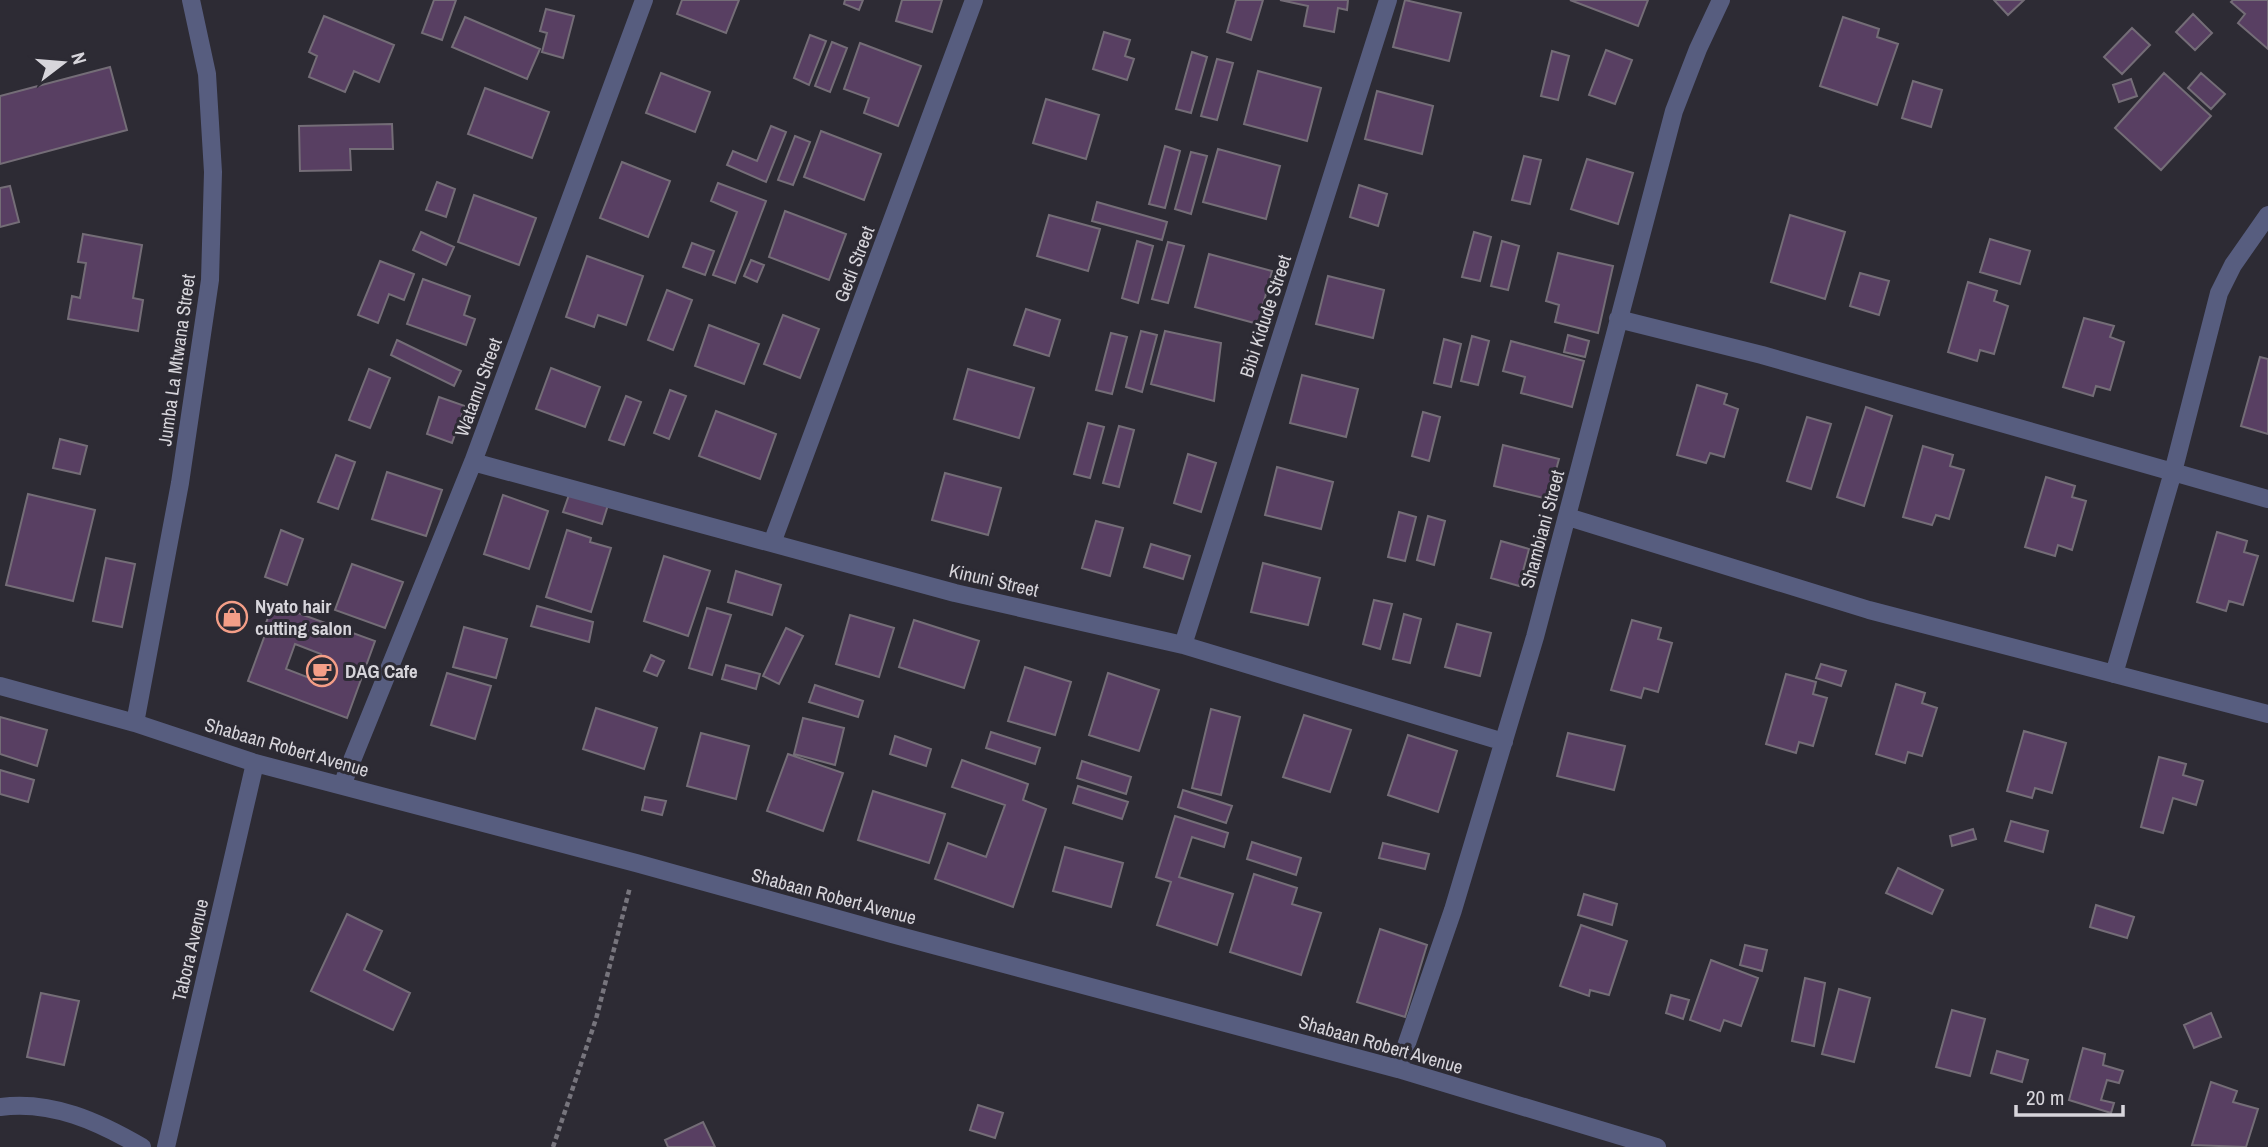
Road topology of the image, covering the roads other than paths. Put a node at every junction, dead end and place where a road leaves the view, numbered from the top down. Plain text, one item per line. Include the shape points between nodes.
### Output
1 (191, 0) edge
2 (644, 0) edge
3 (974, 0) edge
4 (1388, 0) edge
5 (1721, 0) edge
6 (2268, 215) edge
7 (1618, 319) junction
8 (473, 462) junction
9 (2173, 472) junction
10 (2268, 499) edge
11 (1568, 517) junction
12 (772, 543) junction
13 (1183, 645) junction
14 (2114, 674) junction
15 (0, 686) edge
16 (2268, 714) edge
17 (135, 723) junction
18 (1504, 742) junction
19 (255, 763) junction
20 (342, 785) junction
21 (1398, 1069) junction
22 (0, 1107) edge
23 (142, 1147) edge
24 (166, 1147) edge
25 (1657, 1147) edge

1 - 17 street, Jumba La Mtwana Street via 208,86 213,172 210,280 180,483
2 - 8 street, Watamu Street
3 - 12 street, Gedi Street
4 - 13 street, Bibi Kidude Street
5 - 7 street, Shambiani Street via 1674,111
6 - 9 street via 2219,293
7 - 9 street via 1762,355
7 - 11 street, Shambiani Street
8 - 12 street, Kinuni Street
8 - 20 street, Watamu Street
9 - 10 street
9 - 14 street
11 - 14 street via 1870,610
11 - 18 street, Shambiani Street
12 - 13 street, Kinuni Street via 955,593
13 - 18 street, Kinuni Street
14 - 16 street
15 - 17 street, Shabaan Robert Avenue
17 - 19 street, Shabaan Robert Avenue
18 - 21 street, Shambiani Street
19 - 20 street, Shabaan Robert Avenue
19 - 24 street, Tabora Avenue
20 - 21 street, Shabaan Robert Avenue
21 - 25 street, Shabaan Robert Avenue
22 - 23 street via 46,1107 80,1116

